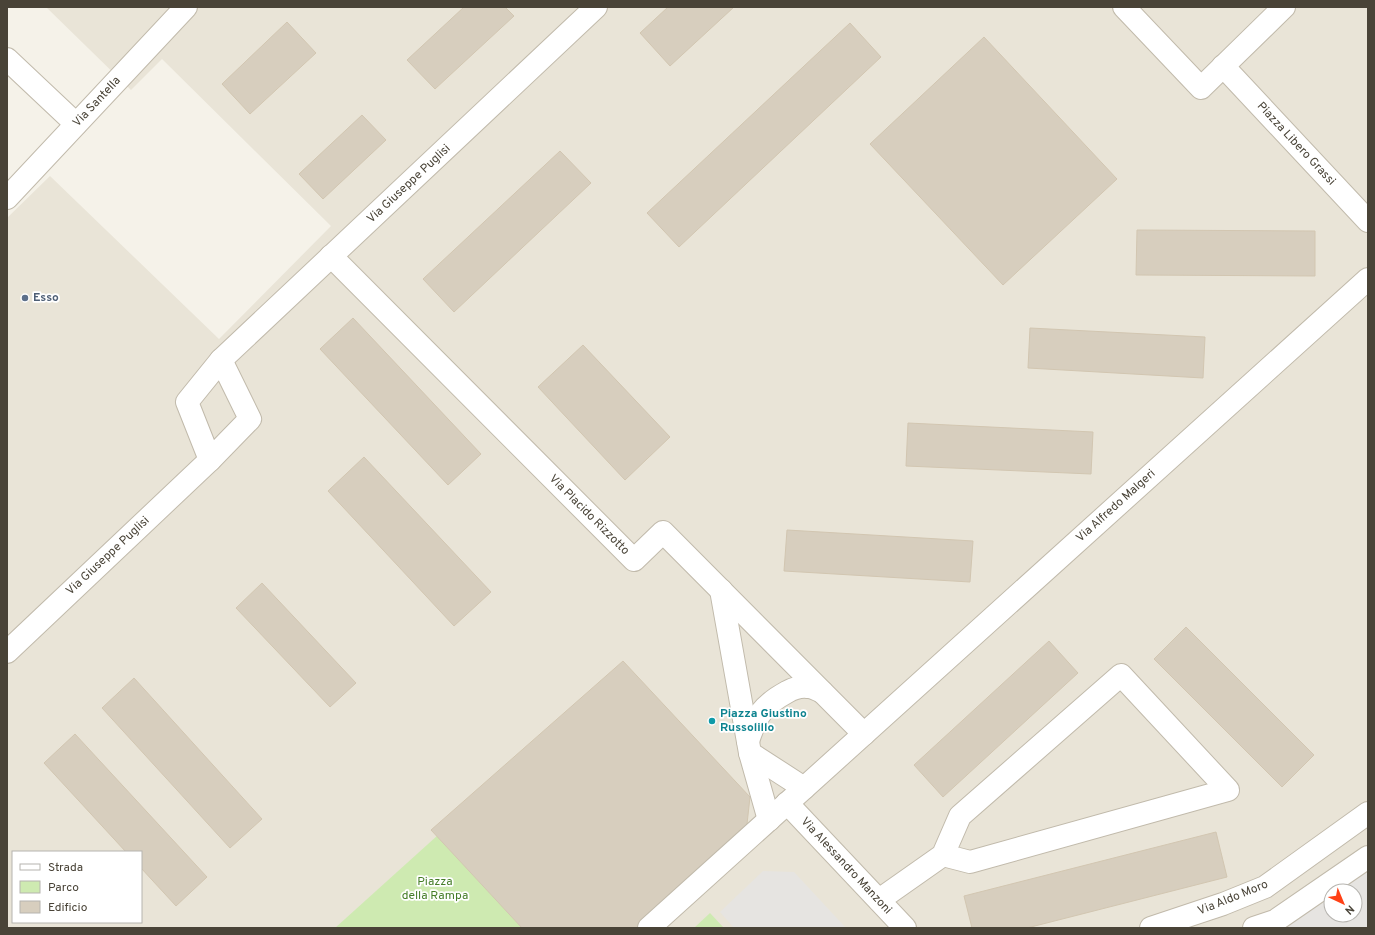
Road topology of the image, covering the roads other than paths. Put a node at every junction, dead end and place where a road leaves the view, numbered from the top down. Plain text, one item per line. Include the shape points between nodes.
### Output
1 (596, 7) edge
2 (1124, 7) edge
3 (1284, 7) edge
4 (180, 9) edge
5 (7, 59) edge
6 (1223, 66) junction
7 (76, 124) junction
8 (7, 198) edge
9 (1368, 221) edge
10 (332, 256) junction
11 (1368, 279) edge
12 (221, 360) junction
13 (210, 460) junction
14 (720, 590) junction
15 (7, 652) edge
16 (822, 692) junction
17 (864, 734) junction
18 (749, 747) junction
19 (804, 788) junction
20 (787, 803) junction
21 (1368, 813) edge
22 (769, 820) junction
23 (943, 855) junction
24 (1368, 857) edge
25 (879, 900) junction
26 (649, 928) edge
27 (905, 928) edge
28 (1151, 928) edge
29 (1254, 928) edge

1 - 10 street, Via Giuseppe Puglisi
2 - 6 street via 1201,88
3 - 6 street
4 - 7 street, Via Santella
5 - 7 street
6 - 9 street, Piazza Libero Grassi
7 - 8 street, Via Santella
10 - 12 street, Via Giuseppe Puglisi
10 - 14 street, Via Placido Rizzotto via 634,560 663,532
11 - 17 street, Via Alfredo Malgeri
12 - 13 street, Via Giuseppe Puglisi via 187,402
12 - 13 street, Via Giuseppe Puglisi via 250,419
13 - 15 street, Via Giuseppe Puglisi
14 - 16 street, Via Placido Rizzotto
14 - 18 street
16 - 17 street, Via Placido Rizzotto
16 - 18 street via 807,686 774,699 764,708 752,727
17 - 19 street
18 - 19 street
18 - 22 street
19 - 20 street
20 - 22 street
20 - 25 street, Via Alessandro Manzoni
21 - 28 street, Via Aldo Moro via 1265,888
22 - 26 street
23 - 23 street via 970,862 1228,790 1121,675 960,816
23 - 25 street
24 - 29 street via 1274,921
25 - 27 street, Via Alessandro Manzoni

